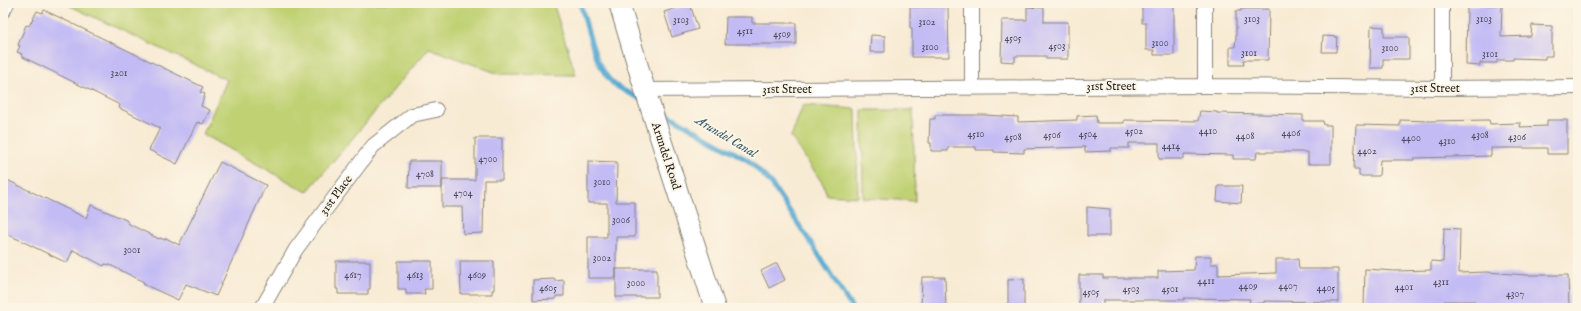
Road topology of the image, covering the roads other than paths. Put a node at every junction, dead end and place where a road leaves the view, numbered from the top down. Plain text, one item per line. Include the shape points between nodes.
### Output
1 (7, 3) edge
2 (619, 3) edge
3 (972, 3) edge
4 (1204, 3) edge
5 (1442, 3) edge
6 (3, 11) edge
7 (1205, 86) junction
8 (972, 87) junction
9 (1578, 87) edge
10 (1442, 88) junction
11 (645, 90) junction
12 (436, 110) dead end
13 (262, 308) edge
14 (715, 308) edge

1 - 6 street
2 - 11 street, Arundel Road
3 - 8 street
4 - 7 street
5 - 10 street
7 - 8 street, 31st Street
7 - 10 street, 31st Street
8 - 11 street, 31st Street
9 - 10 street, 31st Street
11 - 14 street, Arundel Road
12 - 13 street, 31st Place via 412,115 373,146 296,249

